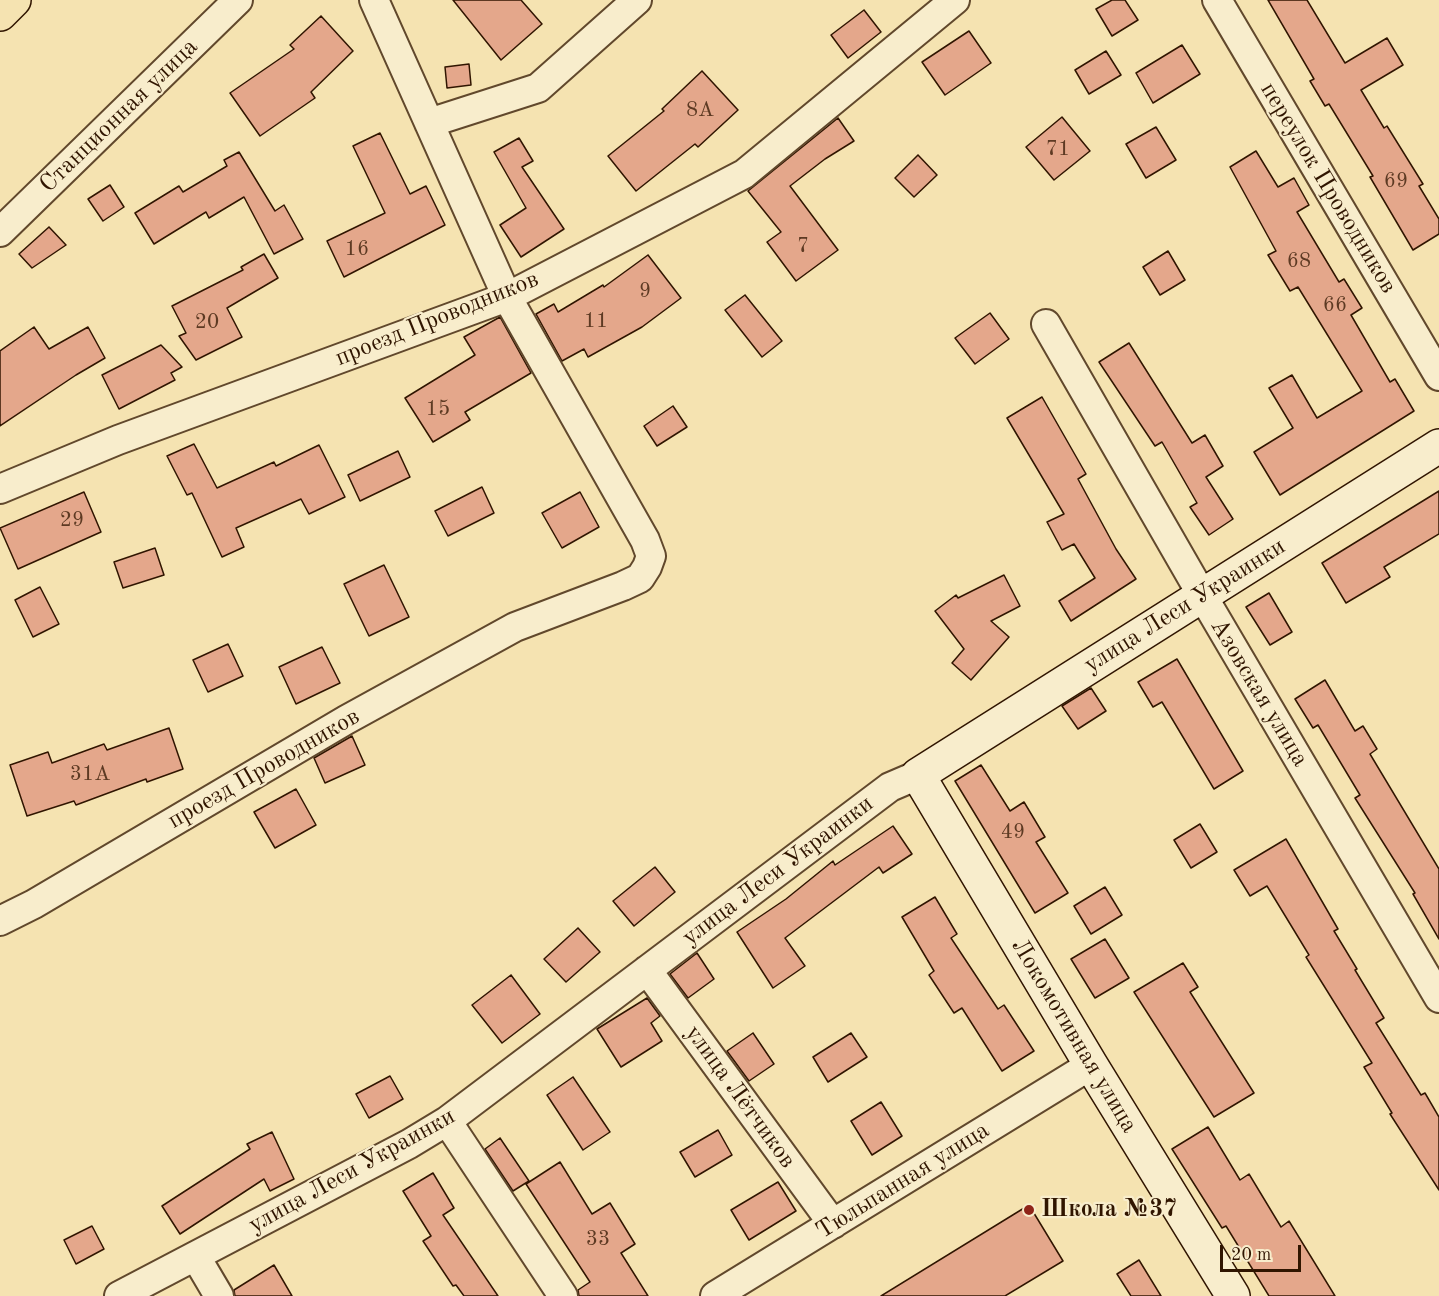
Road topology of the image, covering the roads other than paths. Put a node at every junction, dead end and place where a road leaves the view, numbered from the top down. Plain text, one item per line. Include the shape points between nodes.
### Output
1 (14, 0) edge
2 (238, 0) edge
3 (374, 0) edge
4 (637, 0) edge
5 (955, 0) edge
6 (1217, 0) edge
7 (0, 14) edge
8 (429, 123) junction
9 (0, 232) edge
10 (507, 297) junction
11 (1046, 324) dead end
12 (1439, 376) edge
13 (1439, 446) edge
14 (0, 489) edge
15 (1202, 595) junction
16 (918, 775) junction
17 (0, 921) edge
18 (647, 970) junction
19 (1439, 998) edge
20 (1091, 1065) junction
21 (447, 1121) junction
22 (833, 1224) junction
23 (196, 1257) junction
24 (119, 1296) edge
25 (219, 1296) edge
26 (563, 1296) edge
27 (715, 1296) edge
28 (1233, 1296) edge

1 - 7 main road
2 - 9 street, Станционная улица
3 - 8 street
4 - 8 street via 538,88
5 - 10 street, проезд Проводников via 744,174
6 - 12 street, переулок Проводников
8 - 10 street
10 - 14 street, проезд Проводников via 129,435
10 - 17 street, проезд Проводников via 645,540 651,556 640,578 515,627 346,720
11 - 15 street, Азовская улица
13 - 15 main road, улица Леси Украинки
15 - 16 main road, улица Леси Украинки
15 - 19 street, Азовская улица
16 - 18 street, улица Леси Украинки via 890,787
16 - 20 main road, Локомотивная улица
18 - 21 street, улица Леси Украинки
18 - 22 street, улица Лётчиков
20 - 22 street, Тюльпанная улица
20 - 28 main road, Локомотивная улица
21 - 23 street, улица Леси Украинки
21 - 26 street
22 - 27 street, Тюльпанная улица
23 - 24 street, улица Леси Украинки
23 - 25 street

